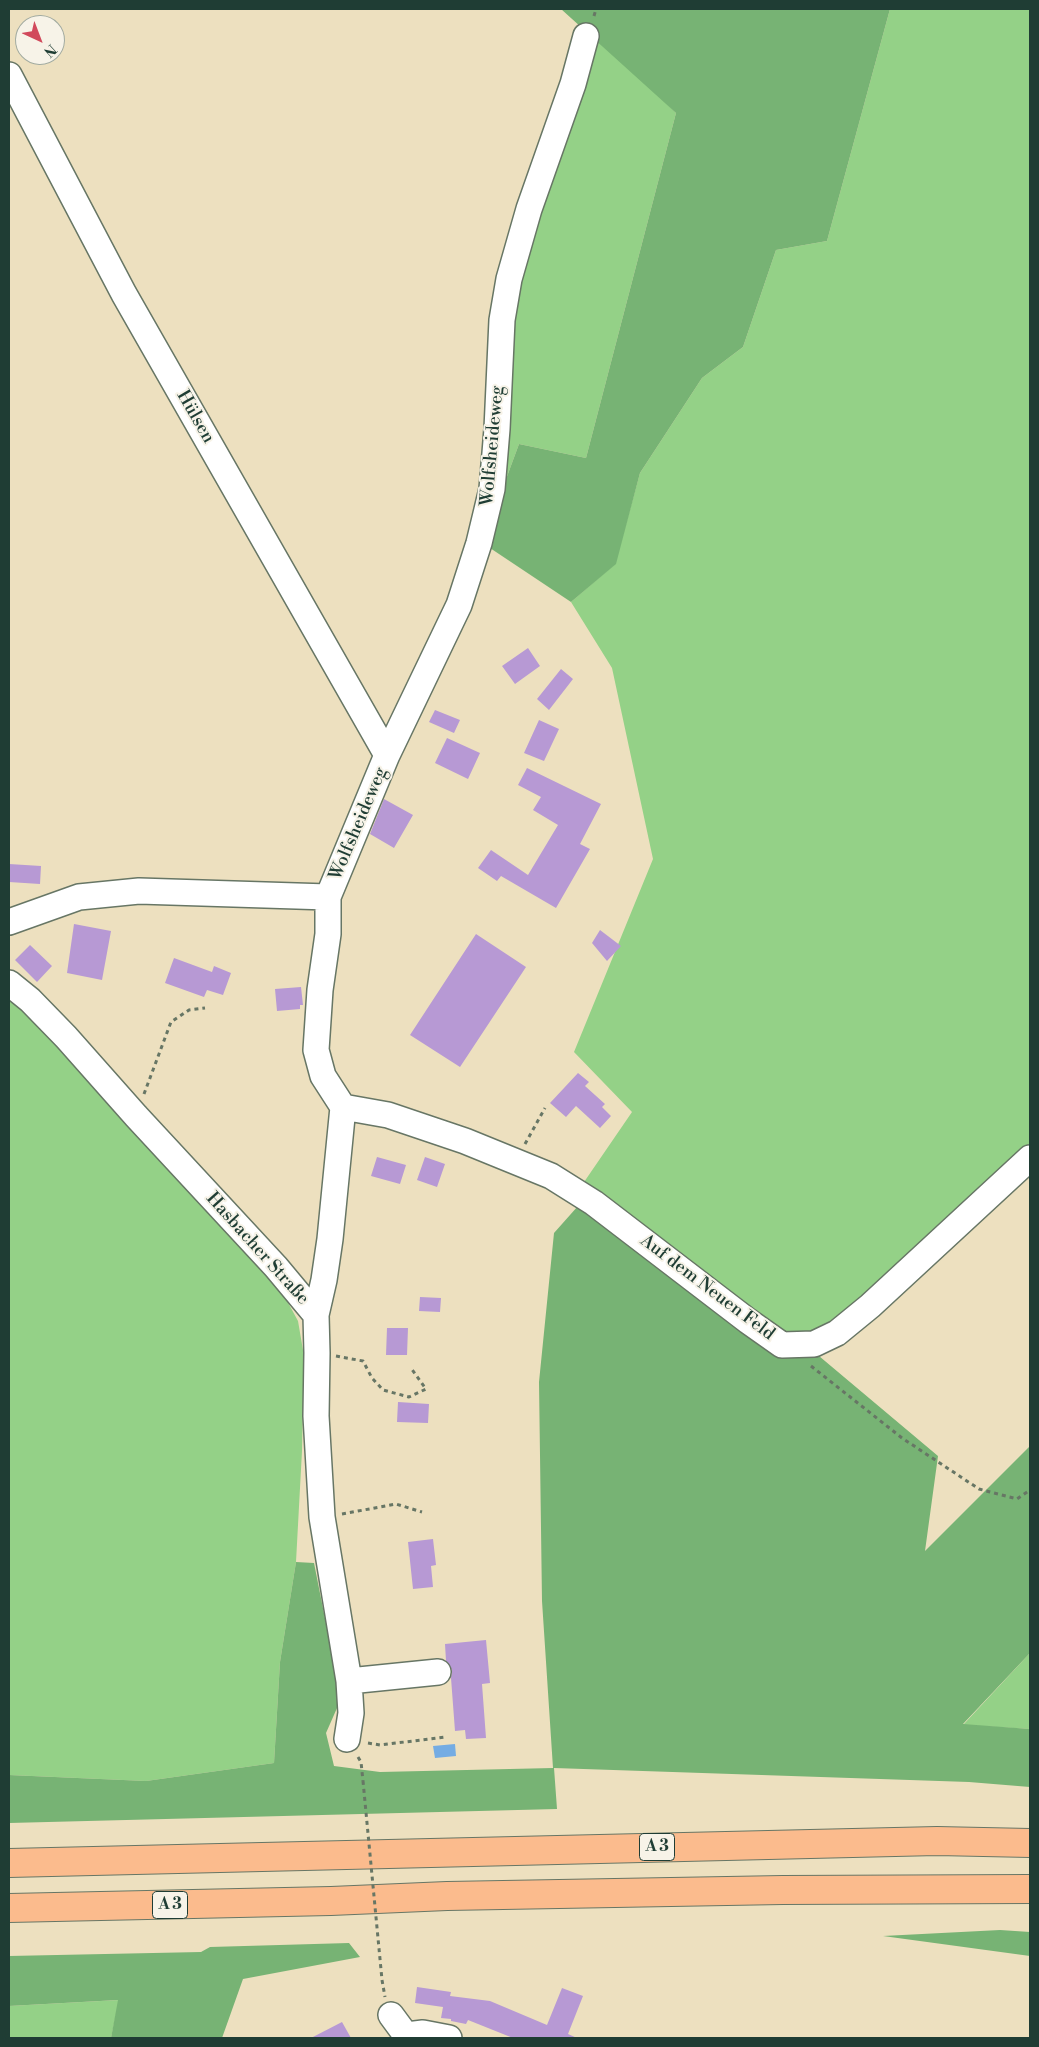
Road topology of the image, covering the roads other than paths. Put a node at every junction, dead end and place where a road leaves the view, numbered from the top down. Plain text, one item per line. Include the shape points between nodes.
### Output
1 (586, 36) dead end
2 (9, 75) edge
3 (387, 756) junction
4 (328, 897) junction
5 (9, 922) edge
6 (9, 983) edge
7 (343, 1106) junction
8 (1030, 1158) edge
9 (316, 1315) junction
10 (438, 1672) dead end
11 (349, 1681) junction
12 (347, 1739) road end
13 (1030, 1843) edge
14 (9, 1863) edge
15 (1030, 1889) edge
16 (9, 1908) edge
17 (391, 2016) dead end
18 (408, 2037) edge
19 (449, 2038) edge

1 - 3 street, Wolfsheideweg via 509,279 502,320 496,458 479,543 460,605
2 - 3 street, Hülsen via 124,294
3 - 4 street, Wolfsheideweg
4 - 5 street, Wolfsheideweg via 139,892 79,897
4 - 7 street, Wolfsheideweg via 328,934 316,1050 323,1076
6 - 9 street, Hasbacher Straße via 66,1037
7 - 8 street, Auf dem Neuen Feld via 388,1115 516,1160 551,1176 594,1203 782,1345 814,1344 837,1333
7 - 9 street via 330,1239
9 - 11 street, Hasbacher Straße via 316,1416 322,1517
10 - 11 street
11 - 12 street, Hasbacher Straße via 351,1713
13 - 14 highway, A 3 via 927,1841
15 - 16 highway, A 3 via 466,1895
17 - 18 street
18 - 19 street via 422,2033

